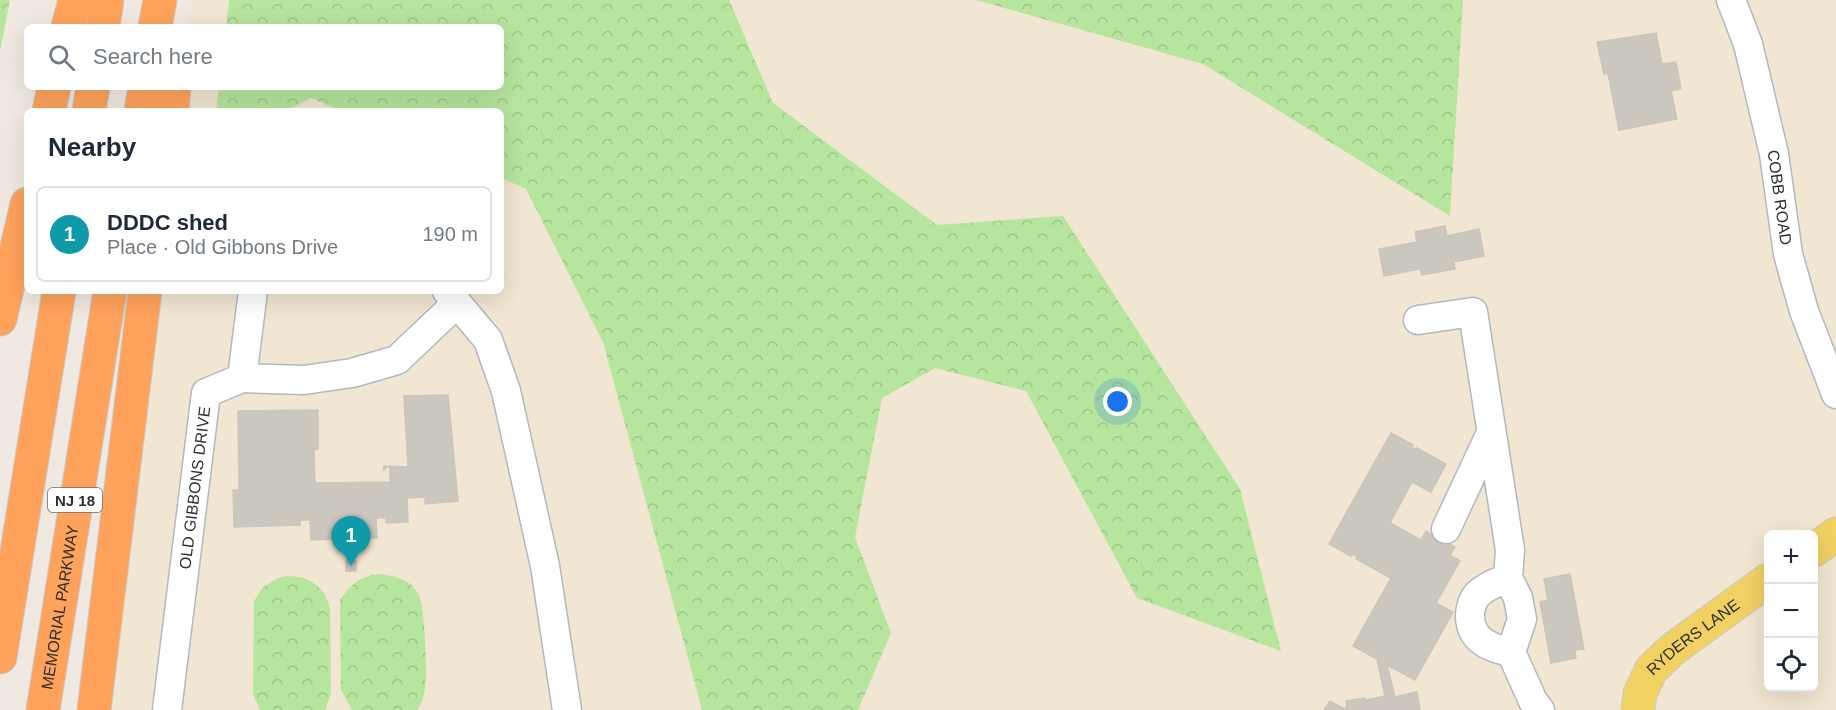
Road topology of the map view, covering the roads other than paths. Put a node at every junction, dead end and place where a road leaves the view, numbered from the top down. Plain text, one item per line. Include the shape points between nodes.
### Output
1 (75, 0) edge
2 (107, 0) edge
3 (160, 0) edge
4 (175, 0) edge
5 (1731, 0) edge
6 (69, 24) edge
7 (103, 24) edge
8 (156, 24) edge
9 (174, 24) edge
10 (53, 90) edge
11 (92, 90) edge
12 (144, 90) edge
13 (174, 90) edge
14 (50, 108) edge
15 (90, 108) edge
16 (142, 108) edge
17 (172, 108) edge
18 (24, 217) edge
19 (59, 294) edge
20 (110, 294) edge
21 (145, 294) edge
22 (253, 294) edge
23 (452, 297) edge
24 (0, 320) edge
25 (1418, 320) dead end
26 (242, 378) junction
27 (1836, 394) edge
28 (1491, 435) junction
29 (1446, 529) dead end
30 (1836, 534) edge
31 (1818, 547) edge
32 (1508, 578) junction
33 (1764, 583) edge
34 (1511, 652) junction
35 (0, 657) edge
36 (43, 710) edge
37 (94, 710) edge
38 (167, 710) edge
39 (567, 710) edge
40 (1540, 710) edge
41 (1638, 710) edge

1 - 6 highway
2 - 7 highway
3 - 8 highway
4 - 9 highway
5 - 27 street, COBB ROAD via 1748,44 1774,154 1788,254 1804,311
10 - 14 highway
11 - 15 highway
12 - 16 highway
13 - 17 highway
18 - 24 highway
19 - 35 highway, NJ 18
20 - 36 highway, MEMORIAL PARKWAY / NJ 18
21 - 37 highway
22 - 26 street
23 - 26 street via 397,360 352,374 304,380
23 - 39 street via 488,340 506,391 545,567
25 - 28 street via 1473,312
26 - 38 street, OLD GIBBONS DRIVE via 206,393
28 - 29 street
28 - 32 street via 1510,550
30 - 31 main road
32 - 34 street via 1518,598 1522,619
32 - 34 street via 1477,594 1470,609 1470,624 1485,645
33 - 41 main road, RYDERS LANE via 1673,649 1651,670 1640,694
34 - 40 street

